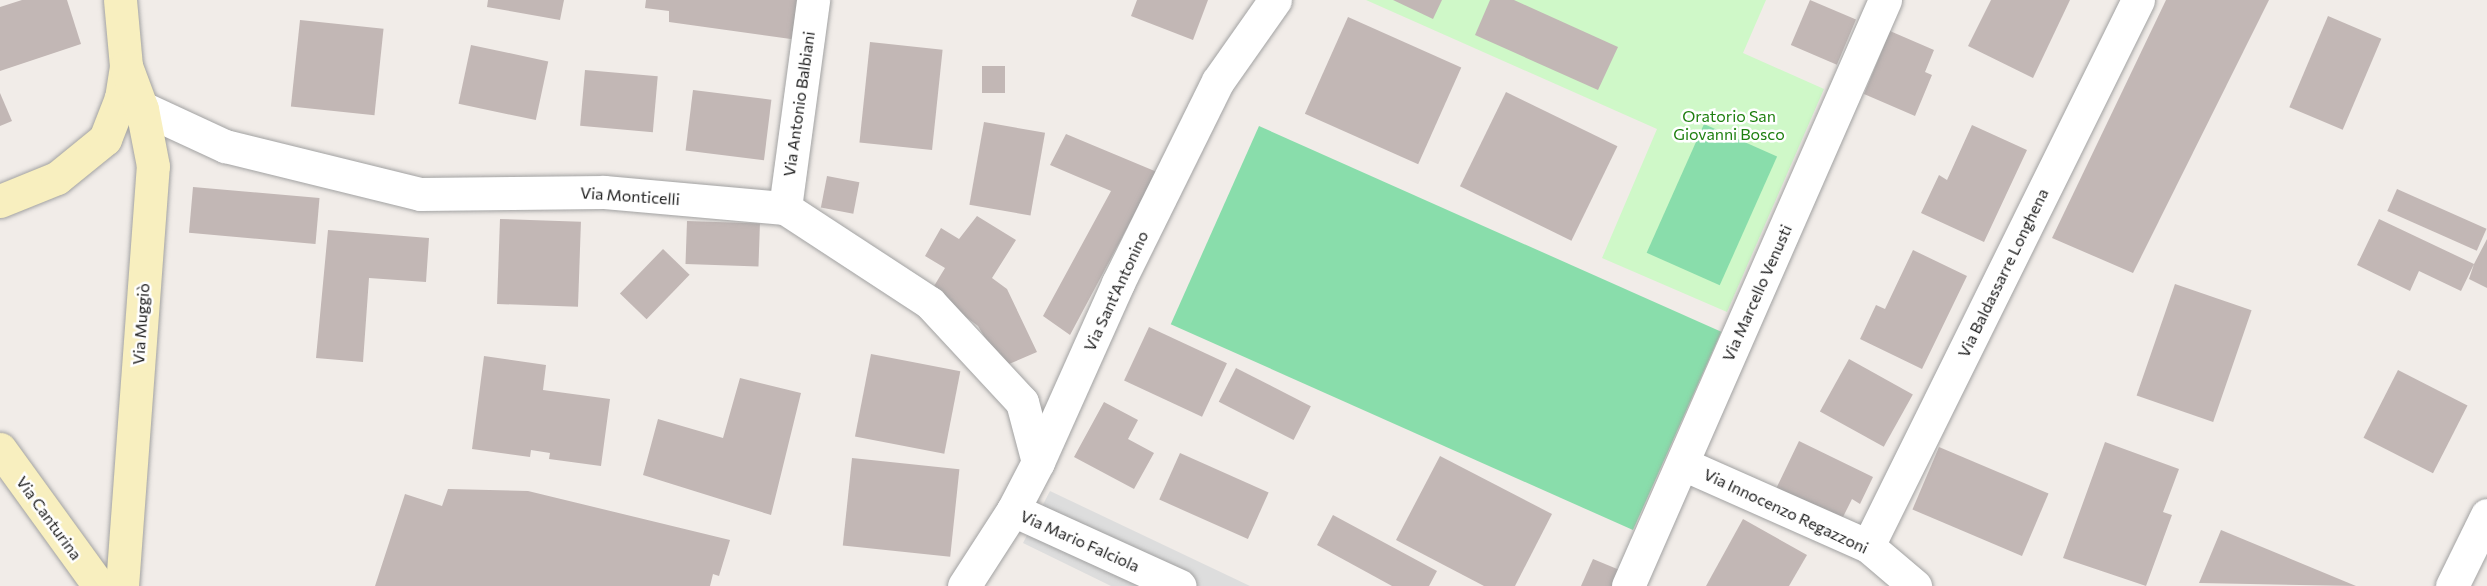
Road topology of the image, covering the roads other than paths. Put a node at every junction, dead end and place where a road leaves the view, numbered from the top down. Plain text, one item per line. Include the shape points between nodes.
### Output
1 (120, 0) edge
2 (813, 0) edge
3 (1275, 0) edge
4 (1885, 0) edge
5 (2138, 0) edge
6 (130, 91) junction
7 (0, 201) edge
8 (785, 208) junction
9 (0, 449) edge
10 (1038, 462) junction
11 (1683, 464) junction
12 (1013, 510) junction
13 (2487, 515) edge
14 (1868, 546) junction
15 (99, 586) edge
16 (122, 586) edge
17 (964, 586) edge
18 (1180, 586) edge
19 (1628, 586) edge
20 (1915, 586) edge
21 (2452, 586) edge

1 - 6 street, Via Muggiò
2 - 8 street, Via Antonio Balbiani
3 - 10 street, Via Sant'Antonino via 1218,81 1118,283
4 - 11 street, Via Marcello Venusti
5 - 14 street, Via Baldassarre Longhena
6 - 7 street, Via Muggiò via 105,139 91,154 57,178
6 - 8 street, Via Monticelli via 225,146 420,194 604,192
6 - 16 street, Via Muggiò via 153,166
8 - 10 street, Via Monticelli via 930,303 1022,402
9 - 15 street, Via Canturina
10 - 12 street, Via Sant'Antonino
11 - 14 street, Via Innocenzo Regazzoni
11 - 19 street, Via Marcello Venusti
12 - 17 street, Via Sant'Antonino
12 - 18 street, Via Mario Falciola
13 - 21 street
14 - 20 street, Via Innocenzo Regazzoni

